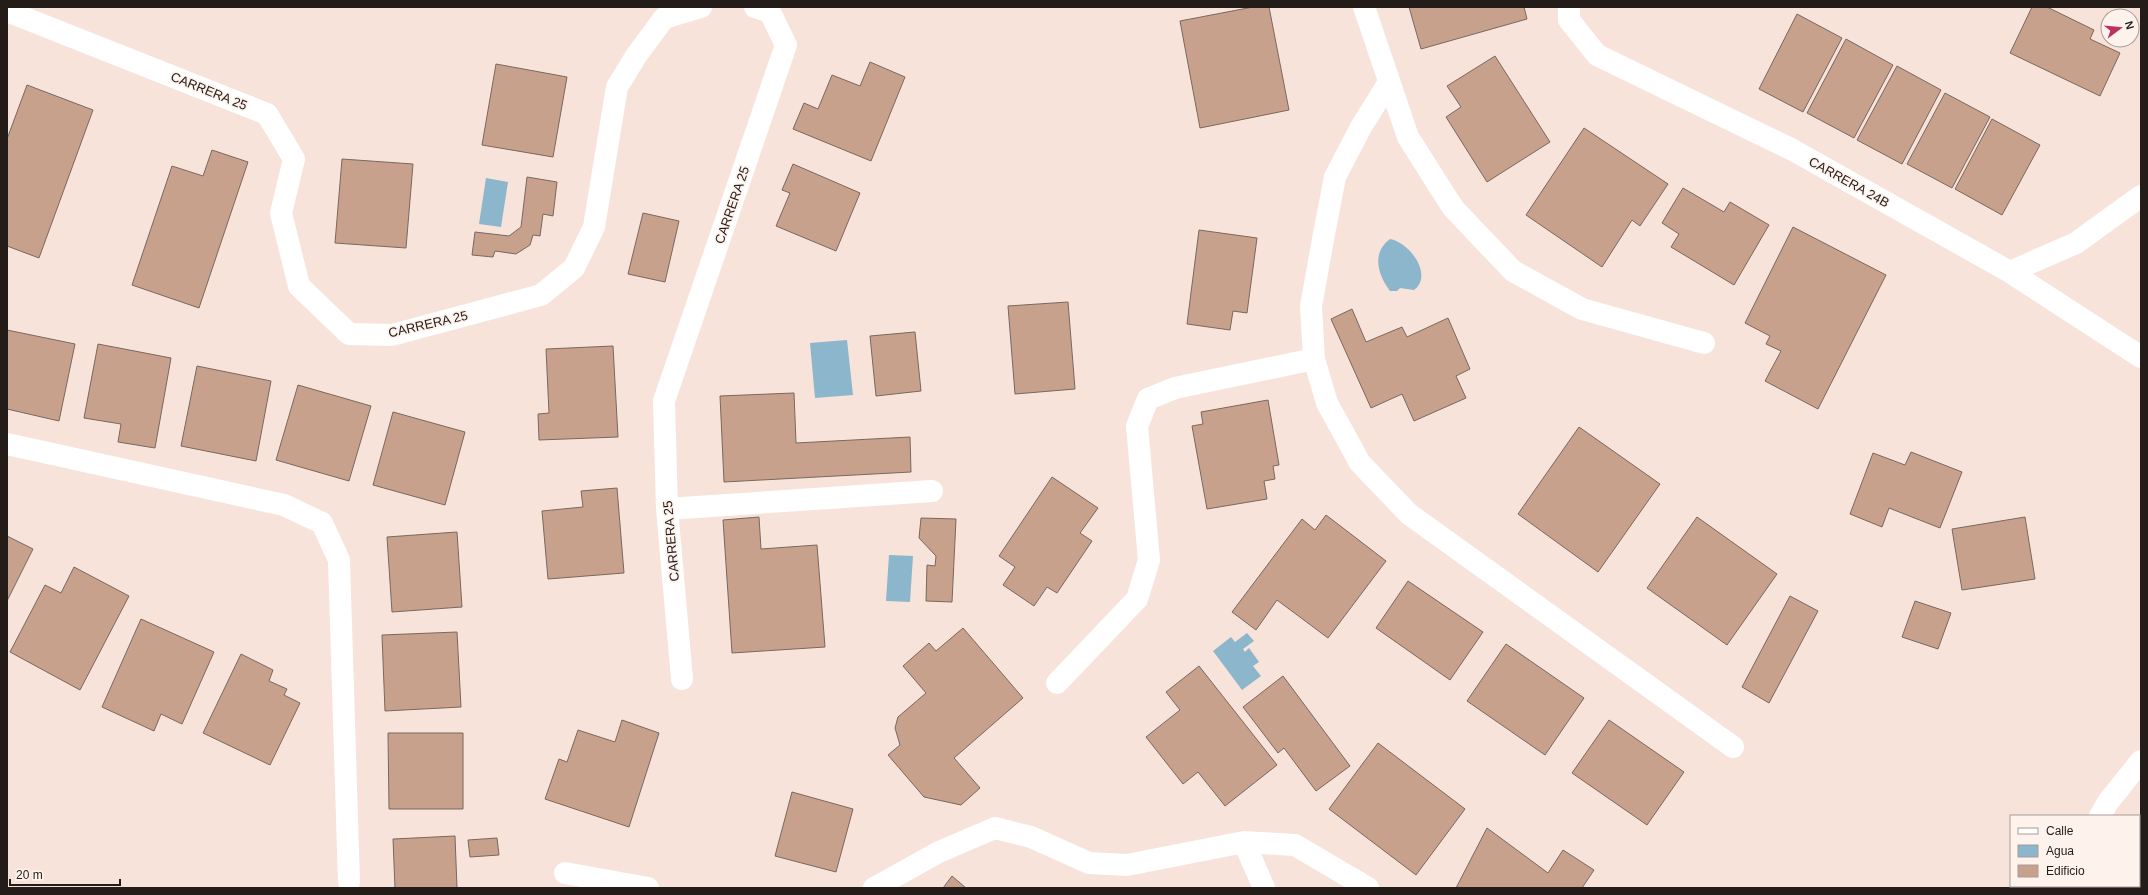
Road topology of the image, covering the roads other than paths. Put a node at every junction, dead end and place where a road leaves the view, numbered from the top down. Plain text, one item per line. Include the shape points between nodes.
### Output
1 (701, 7) edge
2 (755, 7) edge
3 (1364, 7) edge
4 (1569, 7) edge
5 (7, 11) edge
6 (1389, 82) junction
7 (2141, 196) edge
8 (2010, 272) junction
9 (1704, 343) dead end
10 (2141, 357) edge
11 (1314, 359) junction
12 (7, 444) edge
13 (932, 491) dead end
14 (668, 509) junction
15 (682, 679) dead end
16 (1057, 683) dead end
17 (1733, 747) dead end
18 (2141, 761) edge
19 (2101, 815) edge
20 (1244, 842) junction
21 (565, 873) dead end
22 (349, 882) dead end
23 (648, 888) edge
24 (874, 888) edge
25 (1264, 888) edge
26 (1368, 888) edge

1 - 5 street, CARRERA 25 via 664,18 636,56 618,87 594,227 574,268 541,295 392,335 349,334 299,286 281,213 294,159 267,114
2 - 14 street, CARRERA 25 via 770,12 786,45 664,401
3 - 6 street
4 - 8 street, CARRERA 24B via 1569,20 1597,55 1791,149
6 - 9 street via 1408,137 1453,208 1513,271 1582,309
6 - 11 street via 1361,127 1336,177 1311,306
7 - 8 street via 2076,243
8 - 10 street, CARRERA 24B
11 - 16 street via 1175,388 1148,399 1137,426 1149,560 1137,600
11 - 17 street via 1327,403 1360,463 1409,514
12 - 22 street via 284,505 322,523 339,560
13 - 14 street
14 - 15 street, CARRERA 25
18 - 19 street
20 - 24 street via 1127,865 1089,863 1031,837 994,828 939,852
20 - 25 street
20 - 26 street via 1295,845
21 - 23 street

